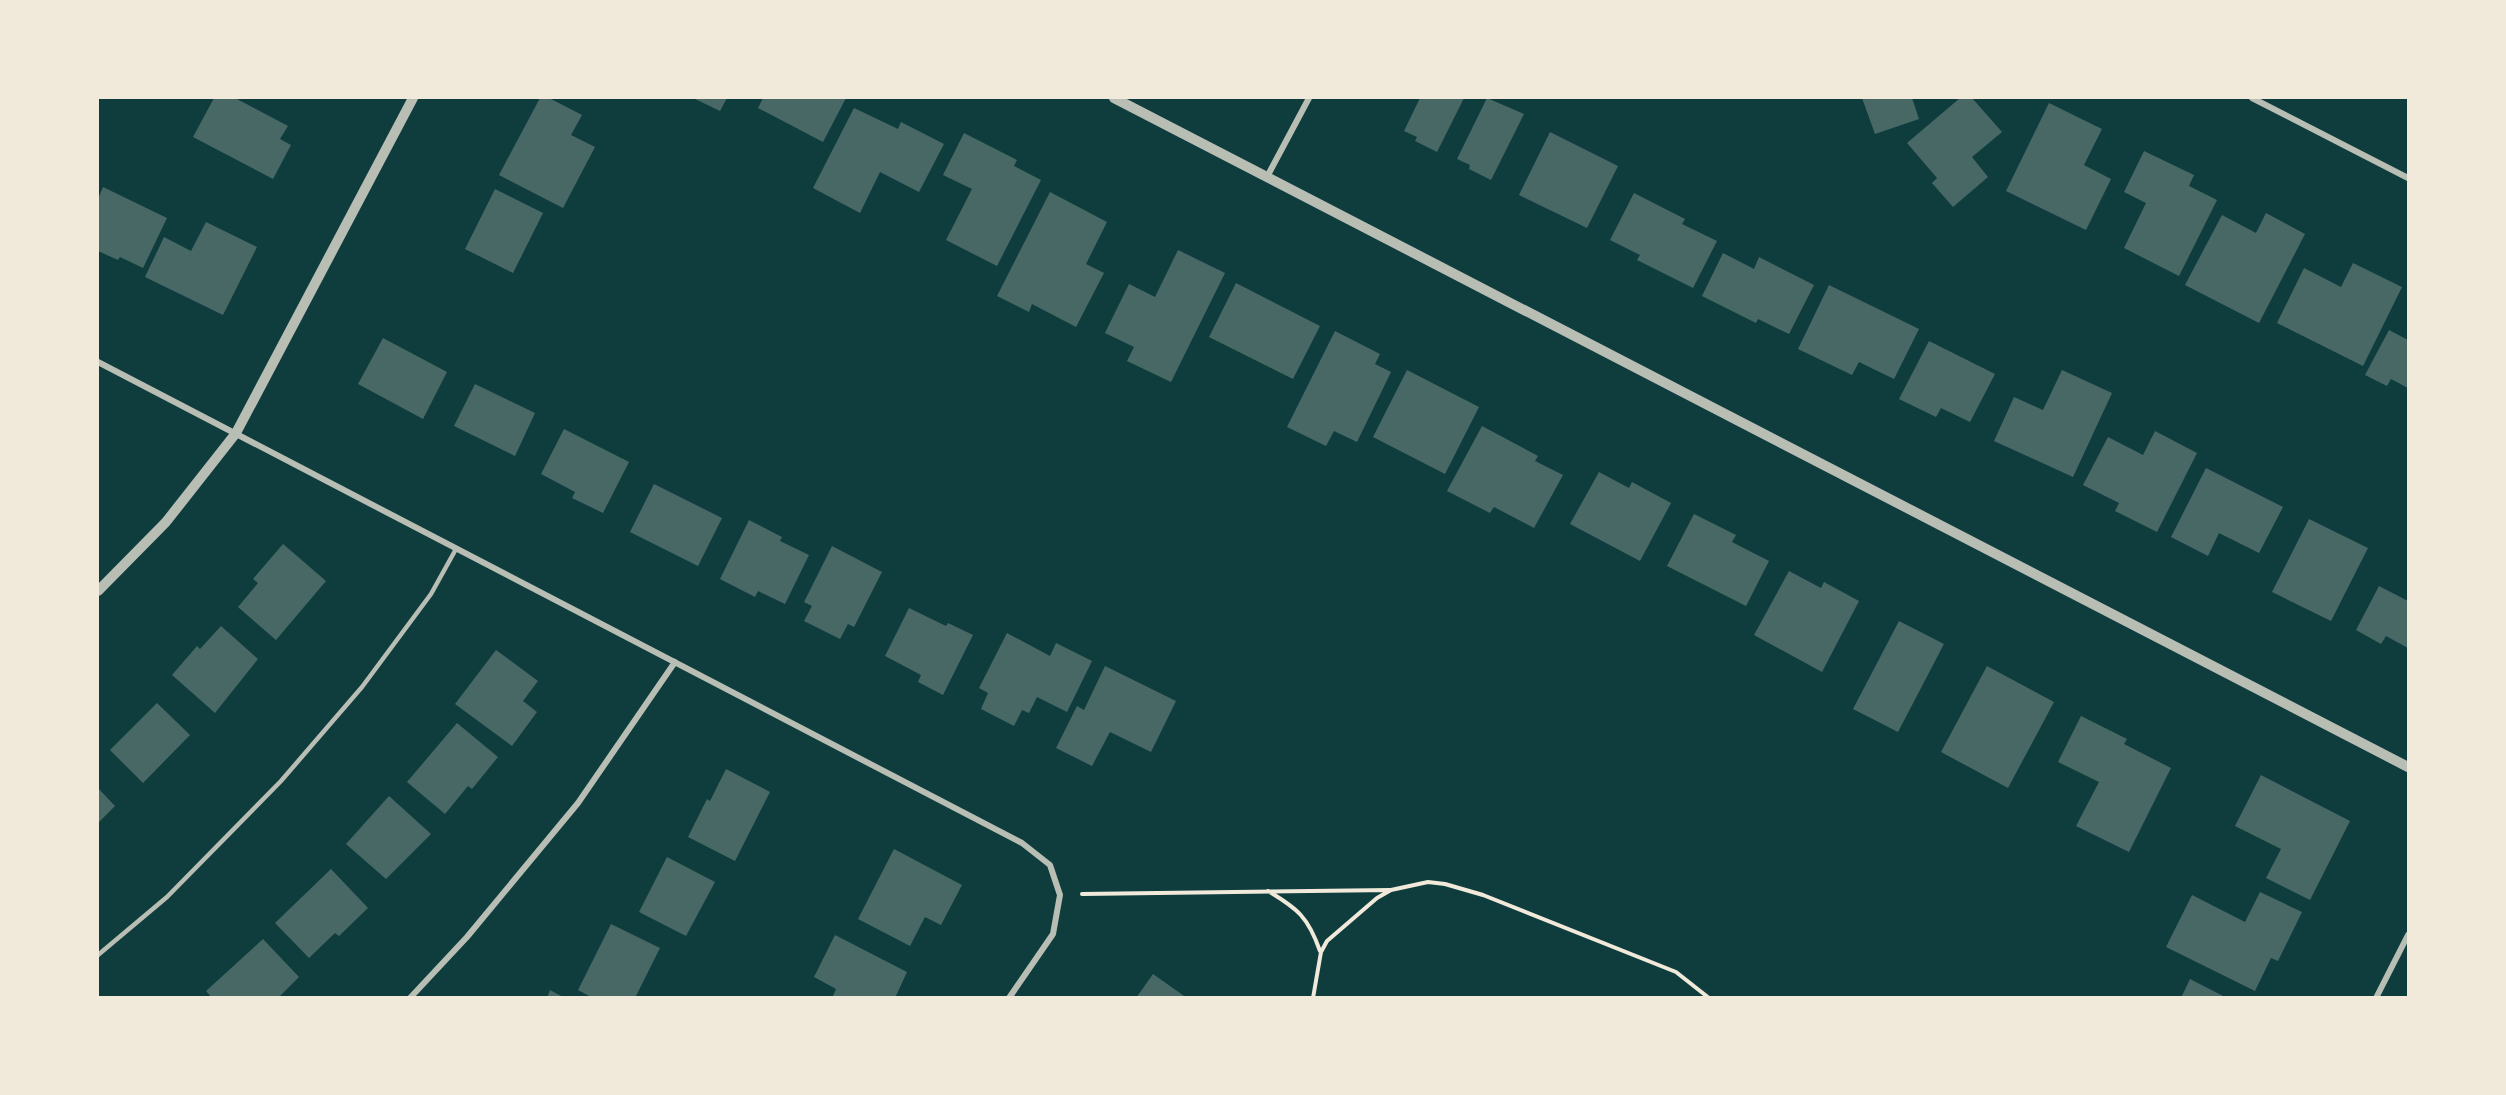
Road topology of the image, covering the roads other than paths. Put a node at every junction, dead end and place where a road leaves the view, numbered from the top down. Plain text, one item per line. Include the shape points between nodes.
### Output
1 (413, 98) edge
2 (1114, 98) edge
3 (1309, 98) edge
4 (2252, 98) edge
5 (1268, 175) junction
6 (2409, 178) edge
7 (98, 363) edge
8 (236, 434) junction
9 (456, 549) junction
10 (98, 591) edge
11 (675, 662) junction
12 (2409, 767) edge
13 (2409, 935) edge
14 (98, 955) edge
15 (410, 998) edge
16 (1009, 998) edge
17 (2376, 998) edge

1 - 8 street
2 - 5 street
3 - 5 street
4 - 6 street
5 - 12 street
7 - 8 street
8 - 9 street
8 - 10 street via 166,522
9 - 11 street
9 - 14 lane via 431,594 362,687 280,781 167,897
11 - 15 street via 578,802 467,938
11 - 16 street via 1022,843 1050,865 1060,895 1053,934
13 - 17 street

